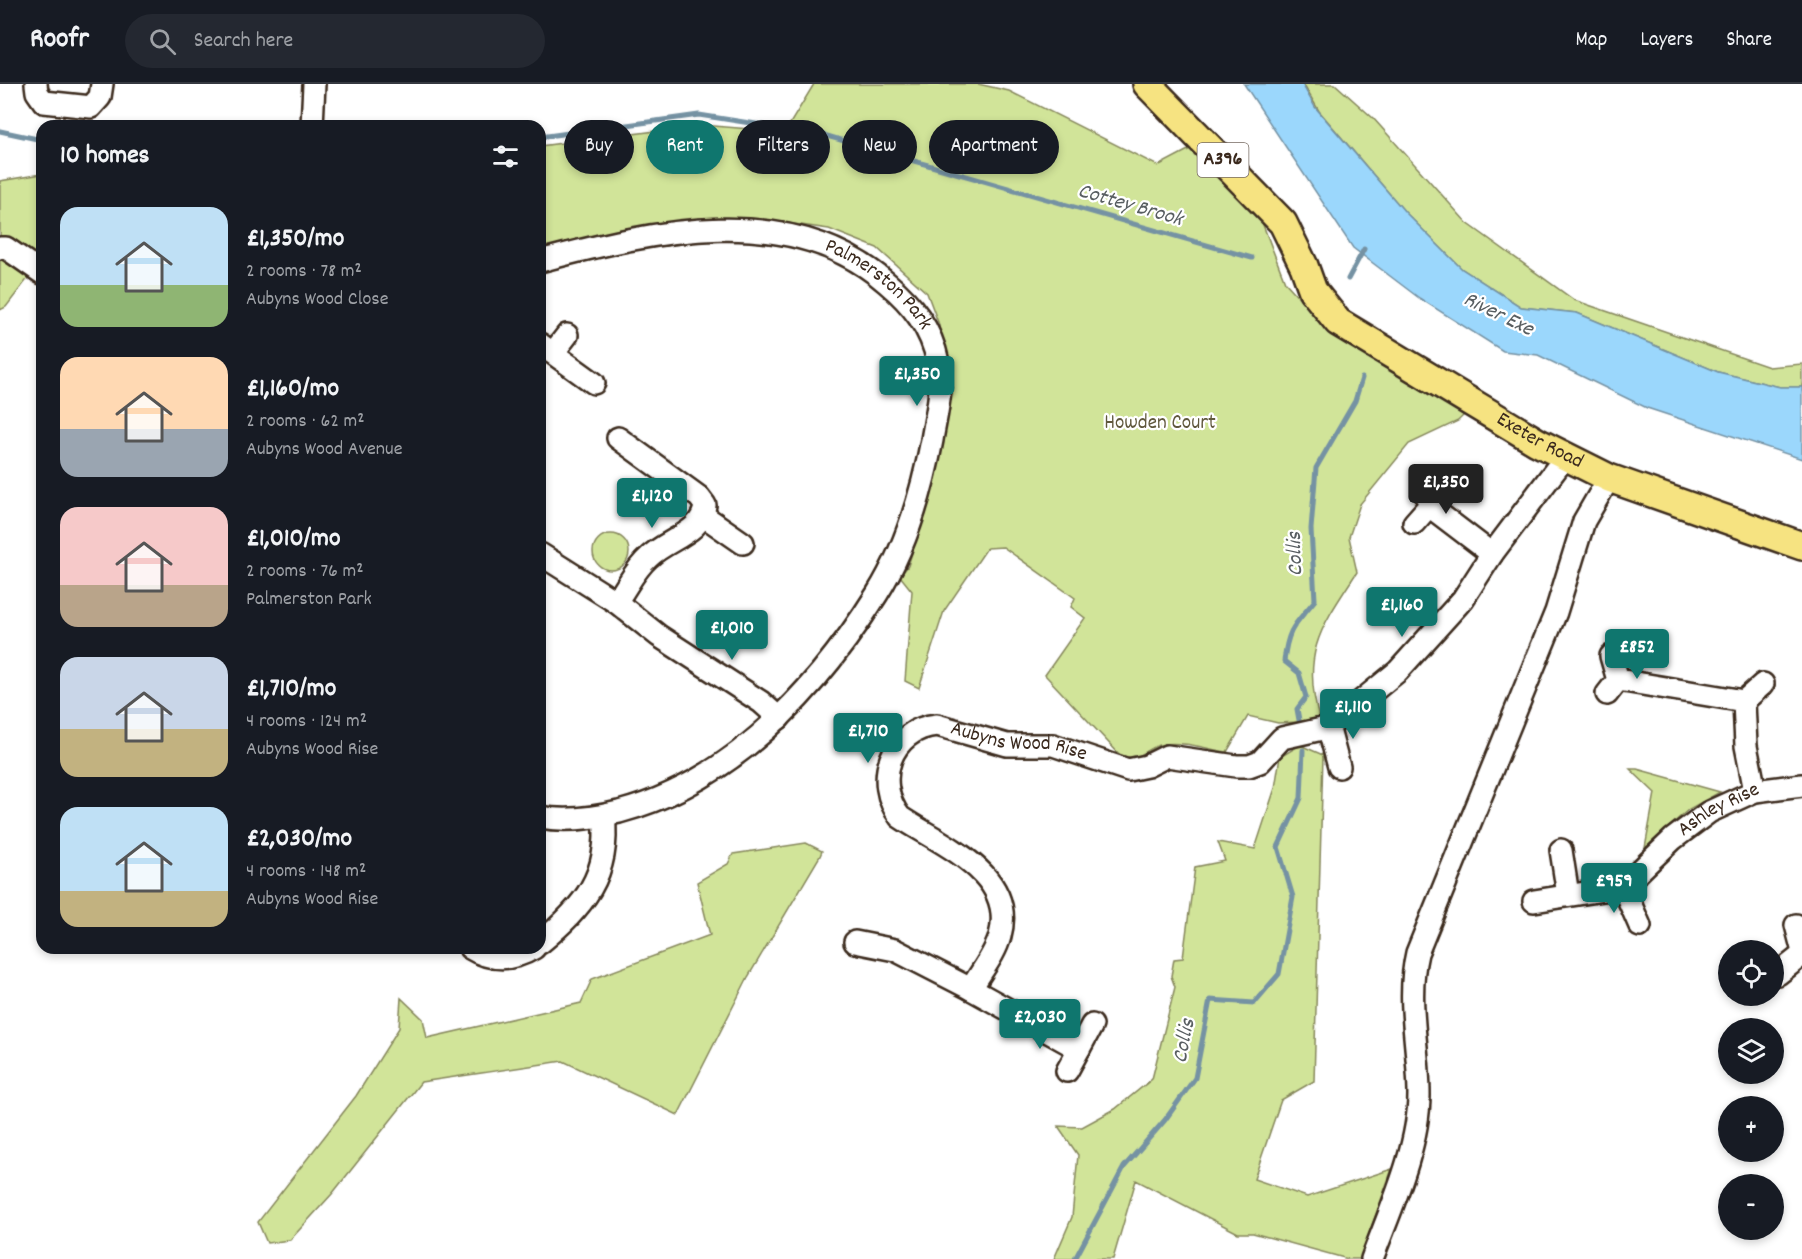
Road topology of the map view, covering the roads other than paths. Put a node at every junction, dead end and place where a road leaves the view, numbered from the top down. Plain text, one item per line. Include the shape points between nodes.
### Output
1 (36, 84) edge
2 (102, 84) edge
3 (314, 84) edge
4 (1147, 84) edge
5 (312, 120) edge
6 (0, 248) edge
7 (546, 259) edge
8 (36, 269) edge
9 (567, 335) dead end
10 (547, 349) edge
11 (594, 383) dead end
12 (618, 438) dead end
13 (1566, 456) junction
14 (1610, 478) junction
15 (1439, 480) dead end
16 (1429, 506) junction
17 (704, 516) junction
18 (1414, 524) dead end
19 (743, 543) dead end
20 (1802, 546) edge
21 (1492, 554) junction
22 (546, 558) edge
23 (615, 602) junction
24 (1611, 656) dead end
25 (1763, 684) dead end
26 (1744, 701) junction
27 (779, 718) junction
28 (1328, 726) junction
29 (1339, 767) dead end
30 (1802, 786) edge
31 (1755, 791) junction
32 (604, 816) junction
33 (546, 817) edge
34 (1561, 850) dead end
35 (1623, 887) junction
36 (1568, 895) junction
37 (1534, 901) dead end
38 (1796, 925) dead end
39 (1640, 926) dead end
40 (546, 937) edge
41 (855, 942) dead end
42 (1802, 948) edge
43 (481, 954) edge
44 (523, 954) edge
45 (1802, 955) edge
46 (1784, 969) edge
47 (971, 989) junction
48 (1092, 1025) dead end
49 (1079, 1049) junction
50 (1067, 1071) dead end
51 (1372, 1259) edge

1 - 2 street via 44,102 91,107 100,97
3 - 5 street
4 - 13 main road, Exeter Road / A396 via 1283,223 1313,291 1338,322
6 - 8 street via 6,248
7 - 27 street, Palmerston Park via 592,247 701,231 735,228 794,235 824,244 870,268 909,303 925,324 939,363 940,390 927,469 909,528 877,594
9 - 10 street
10 - 11 street
12 - 17 street via 699,497 705,505
13 - 14 main road, Exeter Road / A396
13 - 21 street
14 - 20 main road, Exeter Road / A396
14 - 51 street via 1584,521 1556,612 1417,953 1413,1001 1417,1122
15 - 16 street via 1427,497
16 - 18 street
16 - 21 street
17 - 19 street
17 - 23 street via 698,525 650,555
21 - 28 street via 1463,599 1398,671
22 - 23 street
23 - 27 street
24 - 26 street via 1612,687
25 - 26 street
26 - 31 street via 1746,746
27 - 32 street, Palmerston Park via 737,755 669,795
28 - 29 street
28 - 47 street, Aubyns Wood Rise via 1282,738 1260,762 1249,766 1167,756 1128,770 1053,745 1007,745 937,725 925,726 907,736 887,770 887,795 892,807 900,817 979,868 999,900 1000,934
30 - 31 street, Ashley Rise
31 - 35 street, Ashley Rise via 1688,826
32 - 33 street, Palmerston Park
32 - 40 street via 604,857 593,887 582,904
34 - 36 street
35 - 36 street
35 - 39 street
36 - 37 street
38 - 42 street
41 - 47 street via 895,950
43 - 44 street via 500,958
45 - 46 street
47 - 49 street
48 - 49 street
49 - 50 street

